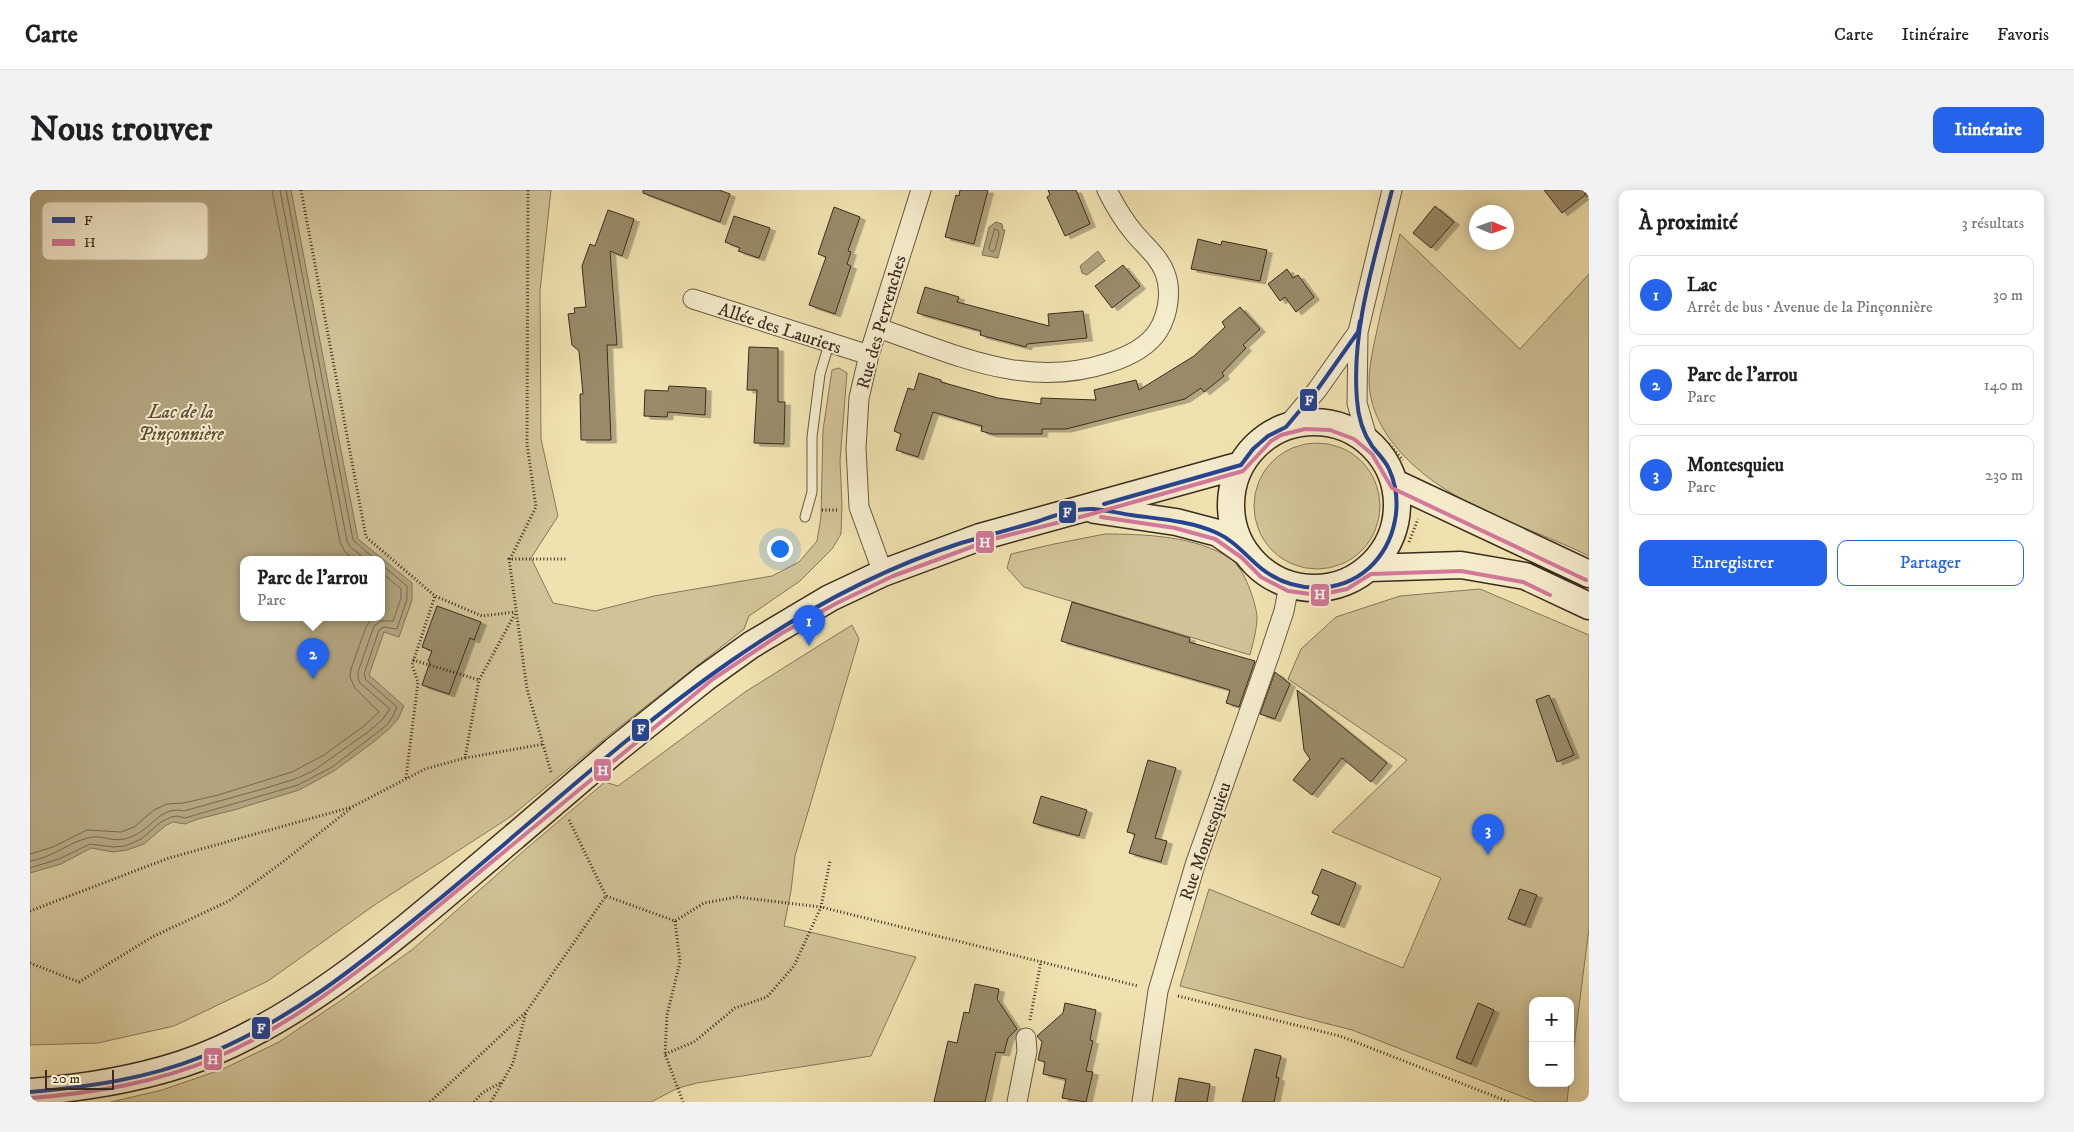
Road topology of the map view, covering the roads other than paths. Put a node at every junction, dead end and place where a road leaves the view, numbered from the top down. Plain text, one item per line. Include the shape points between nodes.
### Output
1 (921, 190) edge
2 (1107, 190) edge
3 (1392, 190) edge
4 (693, 299) dead end
5 (878, 328) junction
6 (1358, 332) junction
7 (829, 344) junction
8 (869, 355) junction
9 (1286, 427) junction
10 (1377, 441) junction
11 (1241, 465) junction
12 (1402, 474) junction
13 (1087, 508) junction
14 (805, 514) road end
15 (1245, 552) junction
16 (1369, 568) junction
17 (883, 573) junction
18 (1589, 574) edge
19 (1289, 585) junction
20 (1589, 606) edge
21 (1026, 1038) road end
22 (30, 1092) edge
23 (1019, 1101) edge
24 (1142, 1102) edge

1 - 5 street, Rue des Pervenches
2 - 5 street via 1115,206 1158,258 1166,274 1167,307 1162,325 1153,338 1138,350 1096,367 1071,372 1032,373 980,364
3 - 6 street
4 - 7 street, Allée des Lauriers
5 - 8 street, Rue des Pervenches
6 - 9 street
6 - 10 street via 1357,403
7 - 8 street, Allée des Lauriers
7 - 14 lane via 820,374 812,437 812,492
8 - 17 street, Rue des Pervenches via 859,398 856,448 859,507
9 - 10 main road via 1305,422 1326,422
9 - 11 main road via 1268,436
10 - 12 main road via 1385,461
11 - 13 main road
11 - 15 main road via 1232,494 1233,524
12 - 16 main road via 1397,516 1388,544
12 - 18 main road
13 - 15 main road via 1176,522 1210,531
13 - 17 main road via 980,536
15 - 19 main road via 1264,572
16 - 19 main road via 1345,583 1317,589
16 - 20 main road via 1461,565 1525,576
17 - 22 main road, bridge via 830,598 751,645 704,678 343,977 292,1010 183,1064 128,1079
19 - 24 street, Rue Montesquieu via 1269,656 1195,865 1158,991
21 - 23 street

